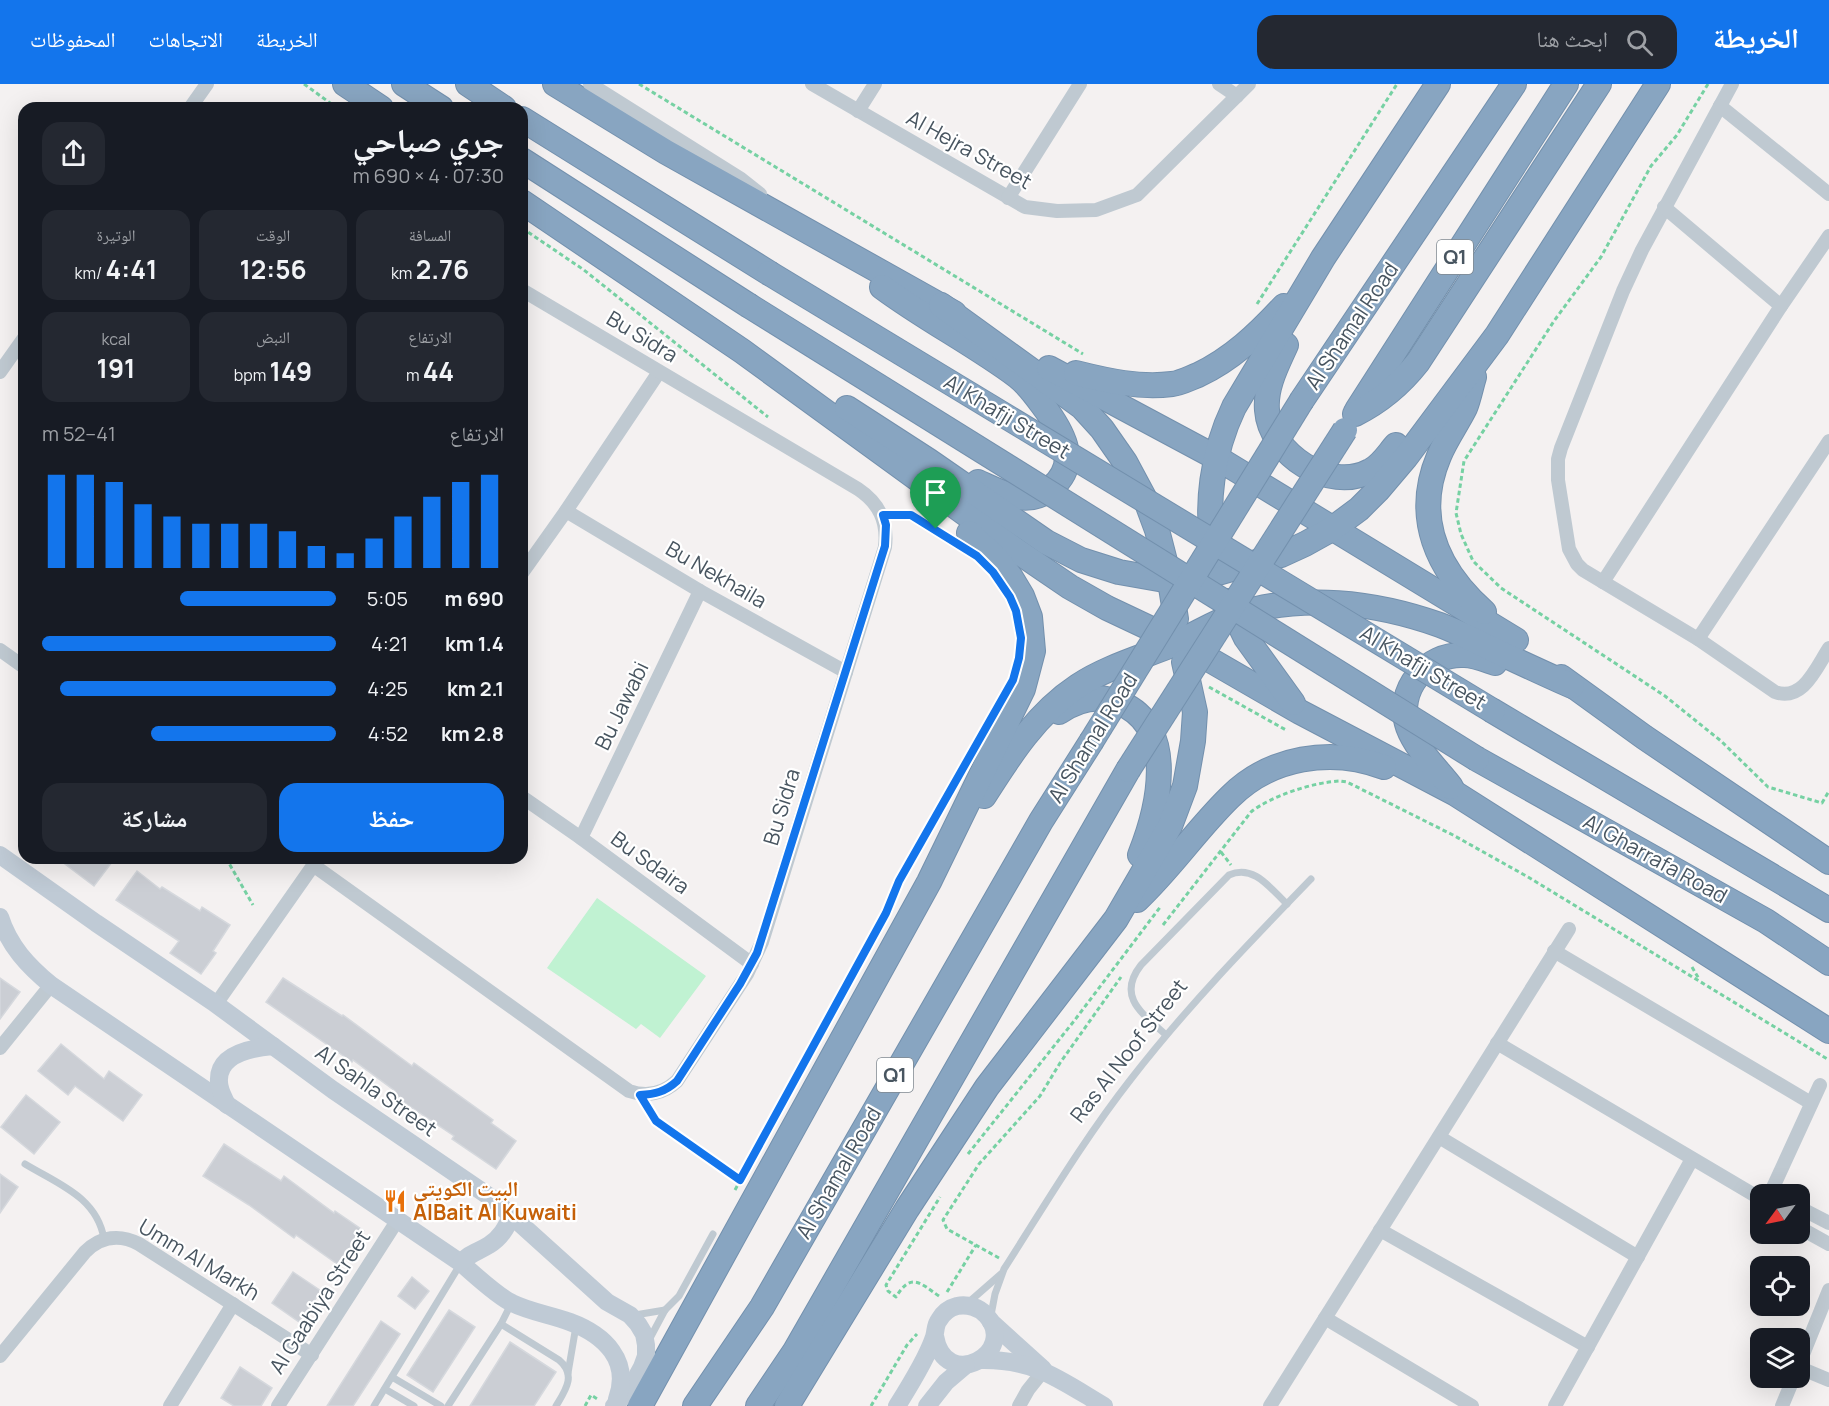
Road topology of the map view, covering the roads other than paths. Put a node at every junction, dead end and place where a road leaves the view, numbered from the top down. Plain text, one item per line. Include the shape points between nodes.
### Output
1 (207, 84) edge
2 (345, 84) edge
3 (404, 84) edge
4 (468, 84) edge
5 (555, 84) edge
6 (590, 84) edge
7 (812, 84) edge
8 (875, 84) edge
9 (1080, 84) edge
10 (1219, 84) edge
11 (1249, 84) edge
12 (1438, 84) edge
13 (1514, 84) edge
14 (1566, 84) edge
15 (1599, 84) edge
16 (1659, 84) edge
17 (1732, 84) edge
18 (1237, 96) junction
19 (194, 102) edge
20 (372, 102) edge
21 (432, 102) edge
22 (495, 102) edge
23 (1720, 106) junction
24 (858, 111) junction
25 (528, 123) edge
26 (528, 164) edge
27 (1829, 194) edge
28 (1008, 198) junction
29 (528, 206) edge
30 (1664, 207) junction
31 (805, 228) junction
32 (1829, 236) edge
33 (1323, 258) junction
34 (528, 294) edge
35 (941, 305) junction
36 (1780, 306) junction
37 (18, 346) edge
38 (742, 351) junction
39 (1478, 363) junction
40 (1044, 365) junction
41 (0, 372) edge
42 (659, 372) junction
43 (1350, 422) junction
44 (1829, 441) edge
45 (1216, 458) junction
46 (929, 461) junction
47 (566, 511) junction
48 (1332, 530) junction
49 (528, 565) edge
50 (1218, 573) junction
51 (1170, 581) junction
52 (1603, 582) junction
53 (700, 591) junction
54 (1234, 615) junction
55 (1698, 639) junction
56 (1516, 640) junction
57 (1179, 642) junction
58 (1829, 648) edge
59 (0, 650) edge
60 (18, 663) edge
61 (846, 672) junction
62 (1572, 686) junction
63 (1493, 711) joint
64 (1293, 721) junction
65 (1027, 733) junction
66 (1477, 759) joint
67 (1456, 794) junction
68 (528, 801) edge
69 (581, 838) junction
70 (0, 855) edge
71 (1829, 862) edge
72 (314, 864) edge
73 (318, 864) edge
74 (1311, 879) dead end
75 (929, 882) junction
76 (1287, 904) junction
77 (1829, 910) edge
78 (0, 917) edge
79 (1116, 919) junction
80 (1569, 929) dead end
81 (1554, 951) junction
82 (1829, 963) edge
83 (752, 964) junction
84 (51, 985) junction
85 (216, 1004) junction
86 (1829, 1031) edge
87 (1166, 1035) junction
88 (1497, 1043) junction
89 (273, 1046) junction
90 (0, 1048) edge
91 (1820, 1085) dead end
92 (1811, 1103) junction
93 (226, 1105) junction
94 (1438, 1137) junction
95 (1692, 1159) junction
96 (25, 1164) dead end
97 (1775, 1184) edge
98 (1750, 1192) edge
99 (1810, 1213) edge
100 (512, 1214) junction
101 (397, 1221) junction
102 (1829, 1223) edge
103 (1380, 1230) junction
104 (713, 1234) dead end
105 (1810, 1234) edge
106 (104, 1239) junction
107 (1829, 1244) edge
108 (1638, 1257) junction
109 (460, 1263) junction
110 (1006, 1266) junction
111 (1829, 1290) edge
112 (511, 1303) junction
113 (233, 1304) junction
114 (965, 1305) junction
115 (665, 1310) junction
116 (630, 1316) junction
117 (1325, 1318) junction
118 (991, 1321) junction
119 (501, 1324) junction
120 (576, 1324) junction
121 (935, 1331) junction
122 (1810, 1337) edge
123 (646, 1345) junction
124 (1588, 1347) junction
125 (312, 1355) junction
126 (0, 1356) edge
127 (973, 1363) junction
128 (1044, 1370) junction
129 (1810, 1372) edge
130 (568, 1373) junction
131 (392, 1377) junction
132 (1829, 1380) edge
133 (1789, 1388) edge
134 (385, 1389) junction
135 (170, 1406) edge
136 (278, 1406) edge
137 (375, 1406) edge
138 (414, 1406) edge
139 (441, 1406) edge
140 (448, 1406) edge
141 (556, 1406) edge
142 (614, 1406) edge
143 (640, 1406) edge
144 (695, 1406) edge
145 (758, 1406) edge
146 (787, 1406) edge
147 (897, 1406) edge
148 (927, 1406) edge
149 (1019, 1406) edge
150 (1104, 1406) edge
151 (1270, 1406) edge
152 (1472, 1406) edge
153 (1555, 1406) edge
154 (1782, 1406) edge

1 - 19 street
2 - 20 highway
3 - 21 highway
4 - 22 highway
5 - 31 highway via 666,152
6 - 31 street via 741,179
7 - 24 street, Al Hejra Street
8 - 24 street
9 - 28 street
10 - 18 street
11 - 18 street, Al Hejra Street
12 - 33 highway
13 - 144 highway, Al Shamal Road / Q1, bridge via 1302,400 1041,821 762,1307
14 - 43 highway, Q1
15 - 43 highway via 1418,362 1392,392
16 - 39 highway
17 - 23 street
18 - 28 street, Al Hejra Street via 1137,195 1096,210 1057,211 1025,207
23 - 27 street
23 - 30 street
24 - 28 street, Al Hejra Street
25 - 63 highway, Al Khafji Street, bridge
26 - 66 highway, Al Khafji Street, bridge
29 - 38 highway
30 - 36 street
30 - 52 street via 1623,291 1558,459 1569,549 1577,564
31 - 35 highway
31 - 46 highway via 903,303 1018,377 1060,429 1067,449 1059,480 1052,488 1032,497 1011,496
32 - 36 street
33 - 39 highway via 1267,393 1272,429 1287,451 1304,466 1343,477 1369,472 1446,388
33 - 40 highway via 1283,307 1239,351 1214,368 1183,381 1141,385
33 - 45 highway via 1234,407
34 - 42 street, Bu Sidra
35 - 40 highway
35 - 51 highway via 1082,407 1102,429 1146,503
36 - 52 street
37 - 41 street
38 - 46 highway via 779,364
38 - 57 highway via 1061,581
38 - 75 highway via 978,540 1016,584 1030,617 1033,651 1023,689
39 - 48 highway via 1378,490
39 - 56 highway via 1465,407 1431,475 1429,523 1438,553 1456,582
40 - 45 highway
42 - 47 street
42 - 61 street, Bu Sidra via 863,493 883,515 885,546
43 - 145 highway, Q1, bridge via 1128,770 795,1351
44 - 55 street
45 - 48 highway
45 - 50 highway via 1210,534
46 - 51 highway via 1046,542 1081,560
47 - 49 street
47 - 53 street, Bu Nekhaila
48 - 50 highway via 1281,555
48 - 56 highway
50 - 51 highway
50 - 54 highway
51 - 57 highway
52 - 55 street
53 - 61 street, Bu Nekhaila
53 - 69 street, Bu Jawabi
54 - 57 highway
54 - 62 highway via 1314,601 1383,609 1441,626
54 - 64 highway
55 - 58 street via 1783,694 1799,691 1805,685
56 - 62 highway
57 - 64 highway
57 - 65 highway via 1078,686
57 - 79 highway via 1196,712 1190,765 1170,826
59 - 60 street
61 - 83 street, Bu Sidra
62 - 67 highway via 1464,655 1443,657 1424,667 1411,684 1405,705 1408,726
62 - 71 highway
63 - 77 highway, Al Gharrafa Road
64 - 67 highway
65 - 75 highway
65 - 79 highway via 1068,706 1101,698 1134,710 1154,738 1158,761 1154,812
66 - 82 highway, Al Gharrafa Road via 1766,921
67 - 79 highway via 1372,762 1349,758 1314,757 1274,767 1230,796 1161,876
67 - 86 highway
68 - 69 street, Bu Sdaira
69 - 83 street, Bu Sdaira
70 - 85 street, Al Sahla Street
72 - 85 street
73 - 83 street, Bu Sidra via 628,1091 640,1095 655,1094 677,1081
74 - 76 lane, Ras Al Noof Street
75 - 143 highway
76 - 87 lane, Ras Al Noof Street
76 - 87 lane via 1259,877 1236,872 1135,973 1131,992 1136,1007
78 - 84 street via 8,937 27,964
79 - 146 highway via 981,1097 884,1243
80 - 81 street
81 - 88 street
81 - 92 street
84 - 90 street
84 - 93 street
85 - 89 street, Al Sahla Street
87 - 110 lane, Ras Al Noof Street via 1094,1130
88 - 94 street
88 - 95 street
89 - 93 street via 240,1052 223,1066 219,1082
89 - 100 street, Al Sahla Street
91 - 92 street
92 - 97 street
93 - 101 street
94 - 103 street
94 - 108 street
95 - 98 street
95 - 108 street
96 - 106 lane via 84,1200 100,1221
99 - 102 street
100 - 109 street via 501,1235
100 - 116 street, Al Sahla Street via 607,1302
101 - 109 street
101 - 125 street, Al Gaabiya Street
103 - 117 street
103 - 124 street
104 - 115 lane via 679,1296
105 - 107 street
106 - 113 street, Umm Al Markh via 131,1240
106 - 126 street, Umm Al Markh via 85,1252
108 - 124 street
109 - 112 street
109 - 131 lane
110 - 114 lane, Ras Al Noof Street
110 - 118 lane, Ras Al Noof Street via 995,1294
111 - 122 street
112 - 119 lane
112 - 120 street
113 - 125 street, Umm Al Markh
113 - 135 street
114 - 118 street via 982,1311
114 - 121 street via 941,1316
115 - 116 lane
115 - 123 lane
116 - 123 street, Al Sahla Street via 644,1334
117 - 151 street
117 - 152 street
118 - 127 street via 993,1343 986,1356
118 - 128 street
119 - 130 lane via 559,1360
119 - 140 lane
120 - 130 lane
120 - 142 street via 604,1342 620,1365 622,1379
121 - 127 street via 944,1357 951,1362
121 - 147 street
123 - 142 street via 642,1367 630,1389
124 - 153 street
125 - 136 street, Al Gaabiya Street
127 - 128 street via 1013,1361
127 - 148 street via 946,1382
128 - 149 street
128 - 150 street
129 - 132 street
130 - 141 lane via 568,1384
131 - 134 lane
131 - 139 lane
133 - 154 street
134 - 137 lane
134 - 138 lane

